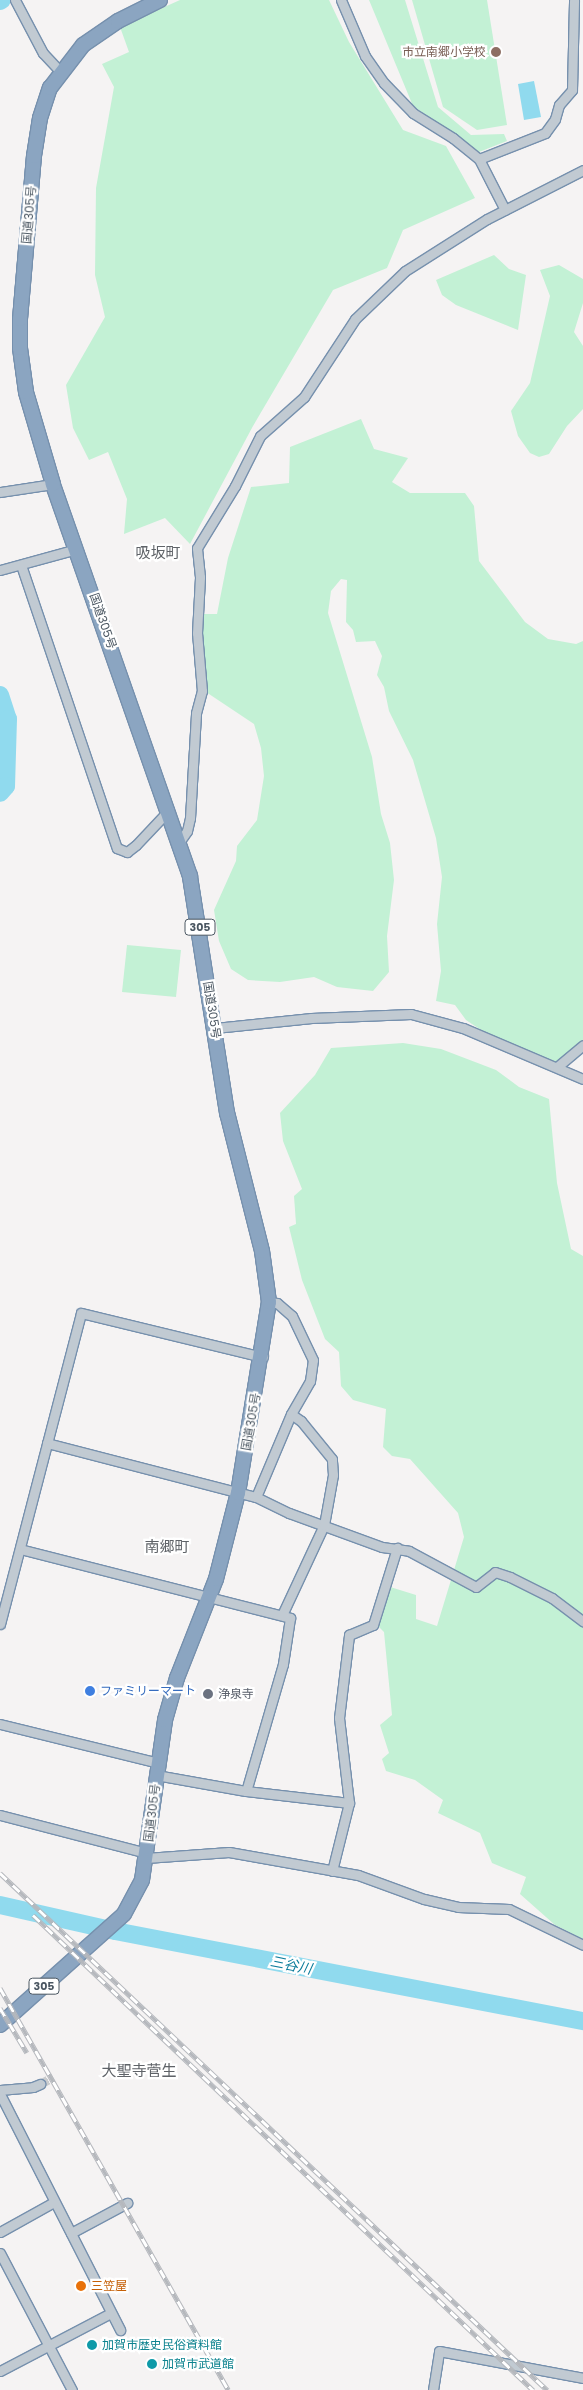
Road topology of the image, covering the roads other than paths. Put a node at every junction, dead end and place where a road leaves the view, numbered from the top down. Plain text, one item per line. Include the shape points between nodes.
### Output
1 (15, 0) edge
2 (160, 0) edge
3 (341, 0) edge
4 (574, 0) edge
5 (60, 71) junction
6 (479, 159) junction
7 (583, 170) edge
8 (505, 210) junction
9 (53, 484) junction
10 (0, 492) edge
11 (77, 549) junction
12 (21, 566) junction
13 (0, 570) edge
14 (169, 810) junction
15 (180, 840) junction
16 (215, 1028) junction
17 (583, 1045) edge
18 (556, 1067) junction
19 (583, 1079) edge
20 (269, 1302) junction
21 (263, 1357) junction
22 (292, 1414) junction
23 (47, 1443) junction
24 (238, 1493) junction
25 (256, 1497) junction
26 (324, 1525) junction
27 (20, 1548) junction
28 (397, 1548) junction
29 (207, 1598) junction
30 (282, 1616) junction
31 (583, 1621) edge
32 (0, 1624) edge
33 (0, 1724) edge
34 (158, 1769) junction
35 (246, 1791) junction
36 (349, 1803) junction
37 (0, 1815) edge
38 (146, 1856) junction
39 (332, 1871) junction
40 (583, 1945) edge
41 (0, 2025) edge
42 (40, 2084) tunnel mouth
43 (0, 2090) edge
44 (0, 2094) edge
45 (54, 2202) junction
46 (128, 2203) dead end
47 (0, 2232) edge
48 (71, 2233) junction
49 (0, 2252) edge
50 (111, 2313) junction
51 (120, 2330) dead end
52 (48, 2345) junction
53 (0, 2371) edge
54 (583, 2378) edge
55 (72, 2390) edge
56 (433, 2390) edge

1 - 5 street via 43,54
2 - 5 highway, 国道305号 / 305 via 100,32 83,45
3 - 6 street via 366,56 398,100
4 - 6 street via 572,90 559,105 555,119 544,133
5 - 9 highway, 国道305号 / 305 via 44,103 37,134 20,319 26,392
6 - 8 street
7 - 8 street
8 - 15 street via 405,271 354,319 304,396 260,436 235,486 207,528 197,548 200,577 196,633 202,691 196,713 190,818 187,831
9 - 10 street
9 - 11 highway, 国道305号 / 305
11 - 12 street
11 - 14 highway, 国道305号 / 305
12 - 13 street
12 - 14 street via 117,848 127,852
14 - 15 highway, 国道305号 / 305
15 - 16 highway, 国道305号 / 305 via 197,913
16 - 18 street via 311,1018 411,1014 463,1028
16 - 20 highway, 国道305号 / 305 via 227,1113 262,1251
17 - 18 street
18 - 19 street
20 - 21 highway, 国道305号 / 305
20 - 22 street via 277,1303 292,1316 313,1360 310,1381
21 - 23 street via 81,1313
21 - 24 highway, 国道305号 / 305
22 - 25 street
22 - 26 street via 332,1459 331,1498
23 - 24 street
23 - 27 street
24 - 25 street
24 - 29 highway, 国道305号 / 305 via 216,1579
25 - 26 street
26 - 28 street via 382,1547
26 - 30 street
27 - 29 street
27 - 32 street
28 - 31 street via 410,1551 476,1587 495,1572 510,1577 552,1598
28 - 36 street via 373,1625 349,1635 338,1718
29 - 30 street
29 - 34 highway, 国道305号 / 305 via 170,1700
30 - 35 street via 290,1618 283,1664
33 - 34 street
34 - 35 street
34 - 38 highway, 国道305号 / 305
35 - 36 street
36 - 39 street
37 - 38 street
38 - 39 street via 229,1852
38 - 41 highway, 国道305号 / 305 via 134,1899 124,1914
39 - 40 street via 358,1875 424,1900 458,1907 510,1909
42 - 43 street
44 - 45 street
45 - 47 street
45 - 48 street
46 - 48 street
48 - 50 street
49 - 52 street
50 - 51 street
50 - 52 street
52 - 53 street
52 - 55 street
54 - 56 street via 439,2351

